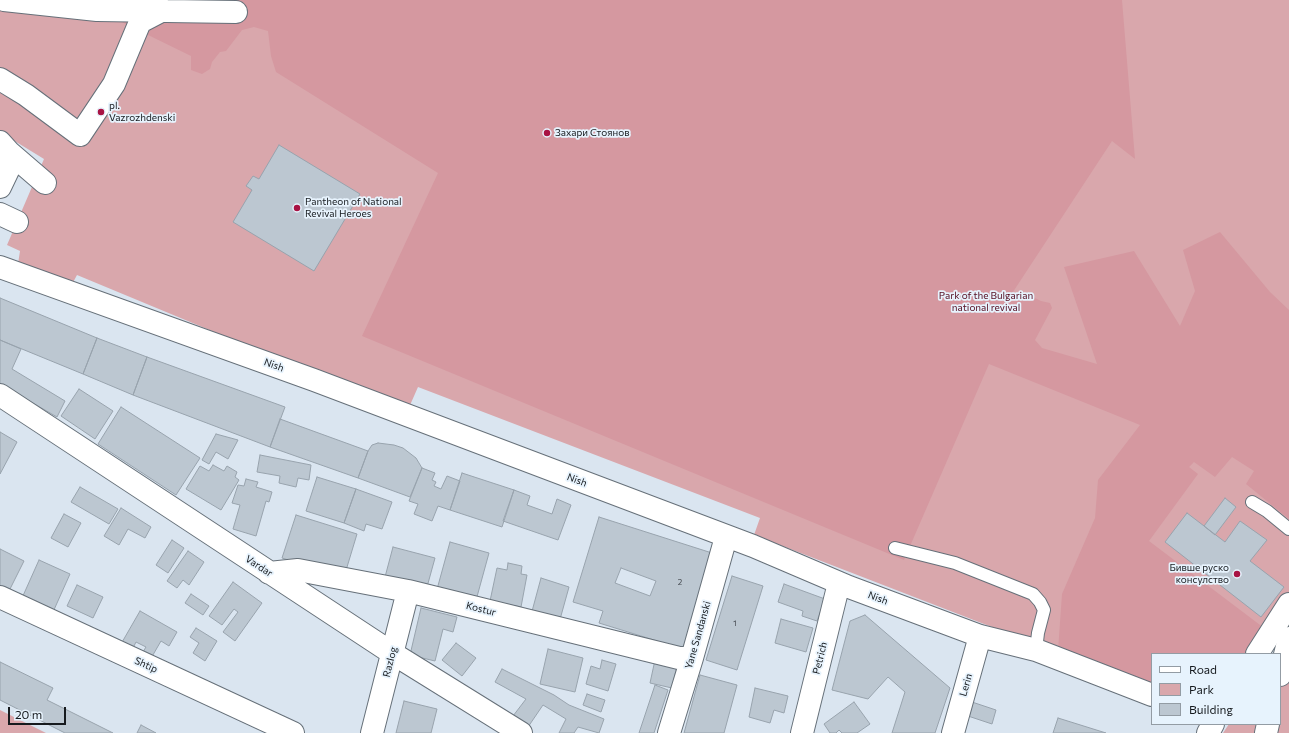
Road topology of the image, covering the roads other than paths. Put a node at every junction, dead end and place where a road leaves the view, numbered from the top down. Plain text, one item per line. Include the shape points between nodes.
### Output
1 (4, 0) edge
2 (163, 10) junction
3 (236, 12) dead end
4 (0, 79) edge
5 (5, 147) edge
6 (45, 183) dead end
7 (0, 187) edge
8 (0, 267) edge
9 (0, 395) edge
10 (1252, 502) dead end
11 (1289, 529) edge
12 (726, 537) junction
13 (895, 548) dead end
14 (269, 573) junction
15 (839, 583) junction
16 (408, 591) junction
17 (0, 597) edge
18 (1289, 604) edge
19 (980, 636) junction
20 (1289, 638) edge
21 (1036, 650) junction
22 (392, 653) junction
23 (1258, 653) edge
24 (692, 658) junction
25 (1281, 671) edge
26 (1151, 695) edge
27 (293, 733) edge
28 (372, 733) edge
29 (521, 733) edge
30 (669, 733) edge
31 (802, 733) edge
32 (952, 733) edge

1 - 2 street via 97,10
2 - 3 street
2 - 4 street via 140,22 114,84 80,135
5 - 6 street
5 - 7 street via 11,164
8 - 12 street, Nish via 314,380
9 - 14 street, Vardar
10 - 11 lane
12 - 15 street, Nish
12 - 24 street, Yane Sandanski
13 - 21 lane via 955,563 1033,594 1044,610
14 - 16 street, Kostur via 298,570
14 - 22 street, Vardar
15 - 19 street, Nish
15 - 31 street, Petrich
16 - 22 street, Razlog
16 - 24 street, Kostur via 679,658
17 - 27 street, Shtip
18 - 23 street
19 - 21 street, Nish
19 - 32 street, Lerin
20 - 25 street
21 - 26 street, Nish
22 - 28 street, Razlog
22 - 29 street, Vardar
24 - 30 street, Yane Sandanski

